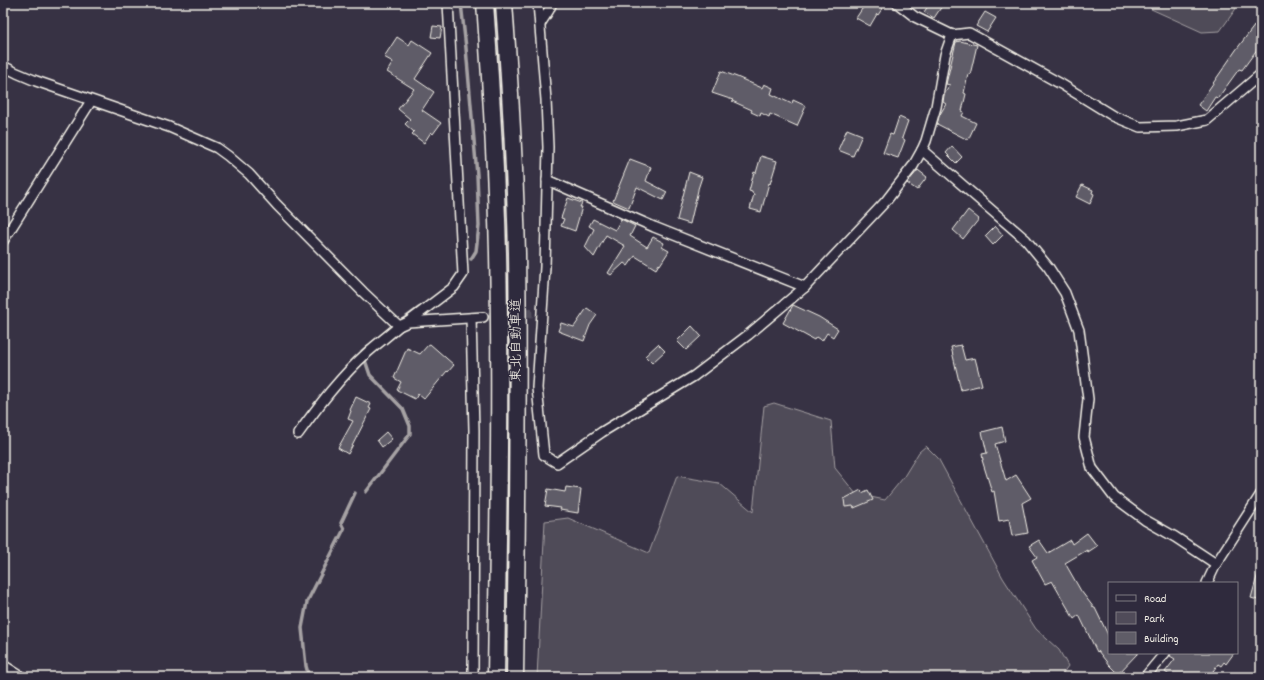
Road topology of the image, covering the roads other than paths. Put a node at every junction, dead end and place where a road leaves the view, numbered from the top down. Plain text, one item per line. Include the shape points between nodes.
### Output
1 (448, 3) edge
2 (485, 3) edge
3 (504, 3) edge
4 (538, 3) edge
5 (552, 3) edge
6 (897, 3) edge
7 (540, 24) junction
8 (952, 35) junction
9 (3, 66) edge
10 (1261, 74) edge
11 (91, 101) junction
12 (922, 150) junction
13 (547, 180) junction
14 (3, 241) edge
15 (805, 287) junction
16 (483, 317) tunnel mouth
17 (472, 318) junction
18 (408, 322) junction
19 (396, 323) junction
20 (298, 434) dead end
21 (1261, 494) edge
22 (1216, 564) junction
23 (1207, 582) edge
24 (1164, 654) edge
25 (3, 665) edge
26 (22, 677) edge
27 (473, 677) edge
28 (496, 677) edge
29 (515, 677) edge
30 (1145, 677) edge

1 - 18 street via 463,274 454,287
2 - 28 highway, 東北自動車道 via 493,113 498,253
3 - 29 highway, 東北自動車道 via 512,111 517,253
4 - 7 street
5 - 7 street
6 - 8 street via 916,17
7 - 13 street via 546,100
8 - 10 street via 968,33 1113,116 1140,127 1177,126 1207,120
8 - 12 street via 945,55 936,108
9 - 11 street
11 - 14 street
11 - 19 street via 170,127 217,148 228,156 249,174 362,292
12 - 15 street via 886,202
12 - 22 street via 1026,240 1065,293 1079,330 1088,399 1084,436 1092,468 1114,497 1145,520
13 - 15 street via 654,227
13 - 15 street via 545,267 537,388 544,455 557,463 602,432 694,376
16 - 17 street
17 - 18 street
17 - 27 street
18 - 19 street
19 - 20 street via 326,396
21 - 22 street
22 - 23 street
24 - 30 street
25 - 26 street

